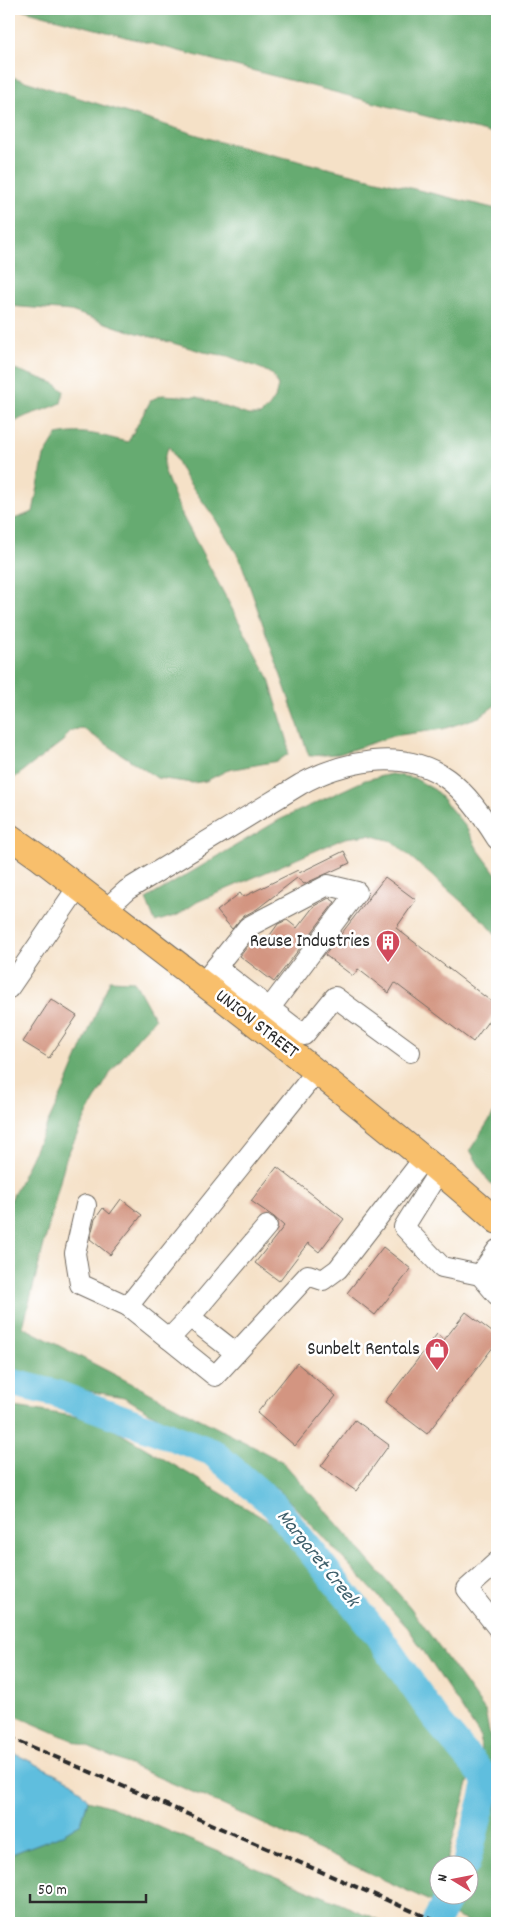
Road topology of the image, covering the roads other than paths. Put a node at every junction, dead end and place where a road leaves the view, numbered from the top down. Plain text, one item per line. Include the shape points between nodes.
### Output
1 (9, 836) edge
2 (497, 839) edge
3 (78, 887) junction
4 (106, 909) junction
5 (210, 975) junction
6 (9, 988) edge
7 (263, 1017) junction
8 (297, 1043) junction
9 (410, 1052) dead end
10 (316, 1072) junction
11 (432, 1164) junction
12 (86, 1205) dead end
13 (497, 1222) edge
14 (267, 1226) dead end
15 (497, 1250) edge
16 (480, 1275) junction
17 (497, 1295) edge
18 (128, 1306) junction
19 (190, 1317) junction
20 (169, 1339) junction
21 (236, 1353) junction
22 (497, 1562) edge
23 (497, 1627) edge

1 - 3 main road, UNION STREET
2 - 4 street via 465,794 432,770 391,759 342,766 314,776 234,823 128,890
3 - 4 main road, UNION STREET
3 - 6 street
4 - 5 main road, UNION STREET
5 - 7 main road, UNION STREET
5 - 7 street via 248,927 328,885 357,892
7 - 8 main road, UNION STREET
8 - 9 street via 335,997
8 - 10 main road, UNION STREET
10 - 11 main road, UNION STREET
10 - 18 street
11 - 13 main road, UNION STREET
11 - 16 street via 404,1227 442,1267
11 - 21 street via 338,1269 323,1280 308,1275
12 - 18 street via 75,1253 80,1284
14 - 19 street
15 - 16 street
16 - 17 street
18 - 20 street
19 - 20 street
19 - 21 street
20 - 21 street via 215,1376
22 - 23 street via 467,1589

